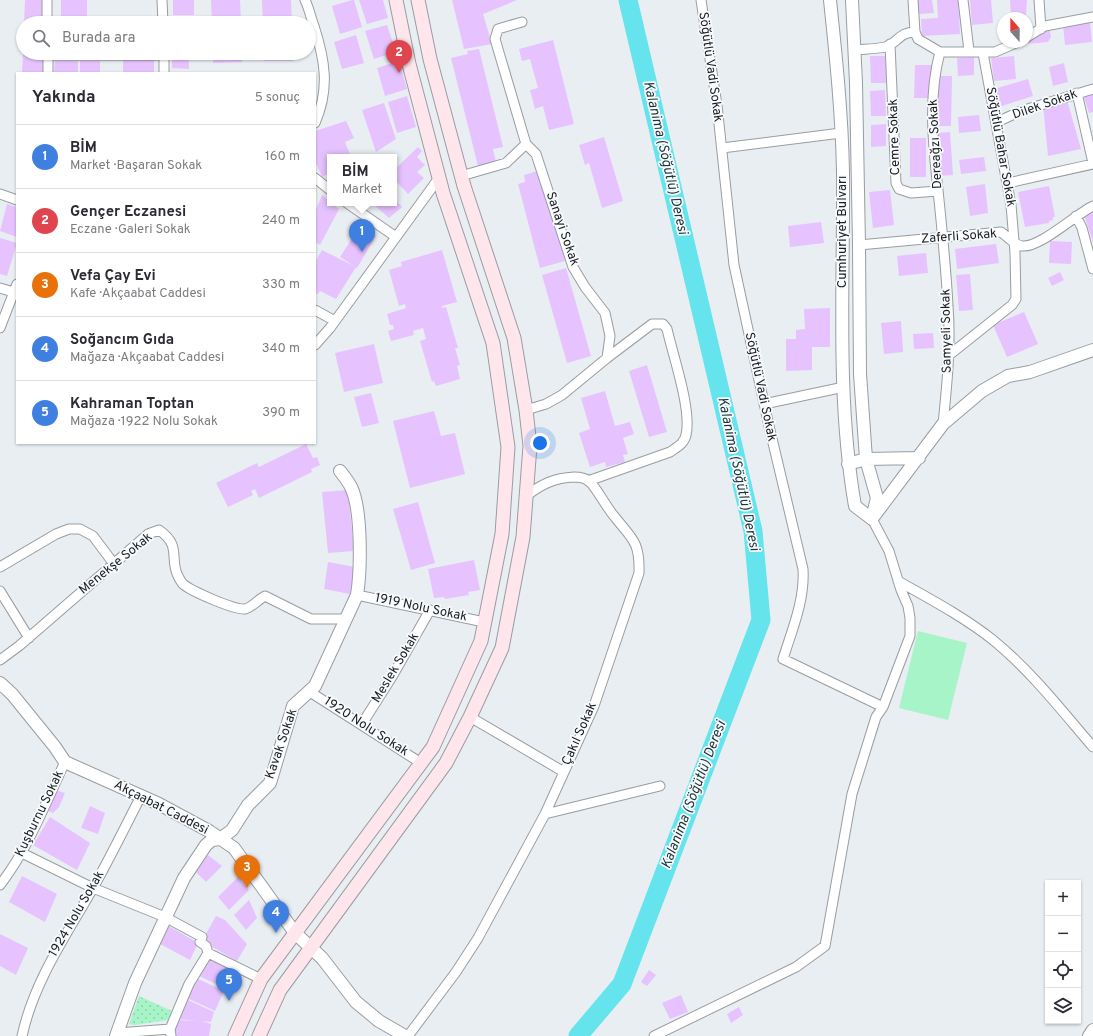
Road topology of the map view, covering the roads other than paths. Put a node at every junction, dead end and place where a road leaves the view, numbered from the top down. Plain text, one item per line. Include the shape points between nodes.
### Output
1 (47, 0) edge
2 (162, 0) edge
3 (305, 0) edge
4 (396, 0) edge
5 (418, 0) edge
6 (701, 0) edge
7 (830, 0) edge
8 (852, 0) edge
9 (913, 0) edge
10 (963, 0) edge
11 (1039, 0) edge
12 (47, 16) edge
13 (163, 16) edge
14 (310, 16) edge
15 (1093, 17) edge
16 (522, 22) dead end
17 (1041, 28) junction
18 (316, 32) edge
19 (915, 32) junction
20 (1033, 33) edge
21 (890, 44) junction
22 (1004, 48) edge
23 (854, 50) junction
24 (969, 51) junction
25 (940, 52) junction
26 (983, 53) junction
27 (48, 60) edge
28 (164, 60) edge
29 (48, 72) edge
30 (164, 72) edge
31 (1093, 89) edge
32 (1077, 93) junction
33 (316, 117) edge
34 (997, 122) junction
35 (841, 133) junction
36 (526, 144) junction
37 (722, 148) junction
38 (1093, 163) edge
39 (461, 176) junction
40 (439, 178) junction
41 (316, 179) edge
42 (1008, 183) junction
43 (327, 188) edge
44 (938, 191) junction
45 (0, 194) edge
46 (16, 200) edge
47 (351, 206) edge
48 (1093, 206) edge
49 (1076, 216) junction
50 (396, 237) junction
51 (942, 237) junction
52 (1014, 242) junction
53 (860, 246) junction
54 (1093, 269) edge
55 (0, 288) edge
56 (16, 290) edge
57 (316, 311) edge
58 (334, 321) junction
59 (0, 328) edge
60 (316, 344) edge
61 (1093, 350) edge
62 (948, 356) junction
63 (607, 358) junction
64 (844, 387) junction
65 (764, 404) junction
66 (526, 410) junction
67 (943, 424) junction
68 (918, 458) junction
69 (866, 459) junction
70 (848, 464) junction
71 (340, 471) dead end
72 (588, 481) junction
73 (526, 496) junction
74 (872, 519) junction
75 (114, 564) junction
76 (0, 567) edge
77 (898, 580) junction
78 (0, 591) edge
79 (357, 595) junction
80 (430, 610) junction
81 (346, 620) junction
82 (484, 622) junction
83 (29, 638) junction
84 (0, 660) edge
85 (0, 683) edge
86 (310, 692) junction
87 (884, 707) junction
88 (470, 717) junction
89 (362, 724) junction
90 (1093, 747) edge
91 (65, 762) junction
92 (421, 763) junction
93 (564, 772) junction
94 (660, 786) dead end
95 (141, 796) junction
96 (545, 814) junction
97 (220, 839) junction
98 (22, 853) junction
99 (0, 885) edge
100 (93, 888) junction
101 (165, 917) junction
102 (295, 933) junction
103 (311, 947) junction
104 (208, 953) junction
105 (261, 979) junction
106 (1093, 1030) edge
107 (171, 1032) edge
108 (116, 1035) edge
109 (22, 1036) edge
110 (235, 1036) edge
111 (259, 1036) edge
112 (405, 1036) edge
113 (408, 1036) edge
114 (654, 1036) edge
115 (1089, 1036) edge

1 - 12 street
2 - 13 street
3 - 14 street
4 - 40 main road via 409,64
5 - 39 main road via 430,59
6 - 37 street, Söğütlü Vadi Sokak
7 - 35 street, Cumhuriyet Bulvarı via 839,80
8 - 23 street, Cumhuriyet Bulvarı
9 - 19 street
10 - 24 street
11 - 17 street
15 - 17 street via 1059,22
16 - 36 street, Sanayi Sokak via 498,29 495,39
17 - 20 street
18 - 33 street via 325,69
19 - 21 street via 907,32
19 - 25 street via 921,42
21 - 23 street via 885,47
21 - 44 street, Cemre Sokak via 896,183 899,189 906,192
22 - 26 street
23 - 53 street, Cumhuriyet Bulvarı
24 - 25 street
24 - 26 street
25 - 44 street, Dereağzı Sokak via 934,76 933,102
26 - 34 street, Söğütlü Bahar Sokak
27 - 29 street
28 - 30 street
31 - 32 street, Dilek Sokak
32 - 34 street, Dilek Sokak via 1021,111
32 - 38 street
34 - 42 street, Söğütlü Bahar Sokak
35 - 37 street
35 - 64 street, Cumhuriyet Bulvarı
36 - 39 street via 506,163
36 - 63 street, Sanayi Sokak via 536,154 573,267 605,313 610,336
37 - 65 street, Söğütlü Vadi Sokak via 734,265
38 - 42 street
39 - 66 main road via 514,338
40 - 50 street
40 - 82 main road via 492,343 508,447 502,534
41 - 43 street
42 - 52 street, Söğütlü Bahar Sokak
44 - 51 street, Dereağzı Sokak
45 - 46 street
47 - 50 street
48 - 49 street, Zaferli Sokak
49 - 52 street, Zaferli Sokak via 1060,229 1033,244 1022,246
49 - 54 street via 1082,228
50 - 58 street
51 - 52 street, Zaferli Sokak via 1000,232
51 - 53 street, Zaferli Sokak
51 - 62 street, Samyeli Sokak via 948,307
52 - 62 street, Söğütlü Bahar Sokak via 1016,299 1012,305
53 - 69 street, Cumhuriyet Bulvarı via 860,374
55 - 56 street
56 - 59 street
57 - 58 street
58 - 60 street
61 - 67 street via 1030,372 1008,376 982,391
62 - 67 street, Samyeli Sokak via 948,384
63 - 66 street via 562,396
63 - 72 street via 652,324 663,324 667,330 687,413 686,435 681,445 670,452
64 - 65 street
64 - 70 street, Cumhuriyet Bulvarı
65 - 87 street, Söğütlü Vadi Sokak via 804,582 783,659
66 - 73 main road via 530,446
67 - 68 street
68 - 69 street
68 - 74 street
69 - 70 street
69 - 74 street, Cumhuriyet Bulvarı via 877,498
70 - 74 street, Cumhuriyet Bulvarı via 856,506
71 - 79 street, Kavak Sokak via 351,487 355,499 360,546 360,581
72 - 73 street via 579,477 559,478 542,484
72 - 93 street, Çakıl Sokak via 613,516 636,541 640,557 639,573 594,706
73 - 88 main road via 523,537 502,648
74 - 77 street via 889,551
75 - 76 street via 93,536 80,529 69,529
75 - 81 street, Menekşe Sokak via 148,534 159,530 168,536 173,548 177,574 183,584 222,604 246,609 265,596 311,619
75 - 83 street, Menekşe Sokak
77 - 87 street via 908,606 910,636
77 - 90 street via 961,617 994,641 1027,672
78 - 83 street
79 - 80 street, 1919 Nolu Sokak
79 - 81 street, Kavak Sokak
80 - 82 street, 1919 Nolu Sokak
80 - 89 street, Meslek Sokak via 394,675
81 - 86 street, Kavak Sokak
82 - 92 main road via 480,641 433,747
83 - 84 street, Menekşe Sokak
85 - 91 street via 12,694
86 - 89 street, 1920 Nolu Sokak
86 - 97 street, Kavak Sokak via 293,706 270,783 248,805 232,830
87 - 114 street via 876,717 852,794 825,946 796,967
88 - 93 street
88 - 103 main road via 446,763
89 - 92 street, 1920 Nolu Sokak
91 - 95 street, Akçaabat Caddesi
91 - 98 street, Kuşburnu Sokak
92 - 102 main road
93 - 96 street, Çakıl Sokak
94 - 96 street
95 - 97 street, Akçaabat Caddesi
95 - 100 street, 1924 Nolu Sokak
96 - 113 street, Çakıl Sokak via 478,938
97 - 101 street, Kavak Sokak via 212,840 206,845 184,878
97 - 102 street, Akçaabat Caddesi via 240,855
98 - 99 street, Kuşburnu Sokak
98 - 100 street
100 - 101 street
100 - 109 street, 1924 Nolu Sokak via 47,966 26,1015
101 - 104 street via 202,937 200,942 206,946
101 - 108 street, Kavak Sokak via 135,983
102 - 103 street, Akçaabat Caddesi
102 - 105 main road
103 - 111 main road via 280,990
103 - 112 street, Akçaabat Caddesi via 356,1002 379,1021
104 - 105 street
104 - 107 street via 189,984
105 - 110 main road
106 - 115 street
107 - 108 street

